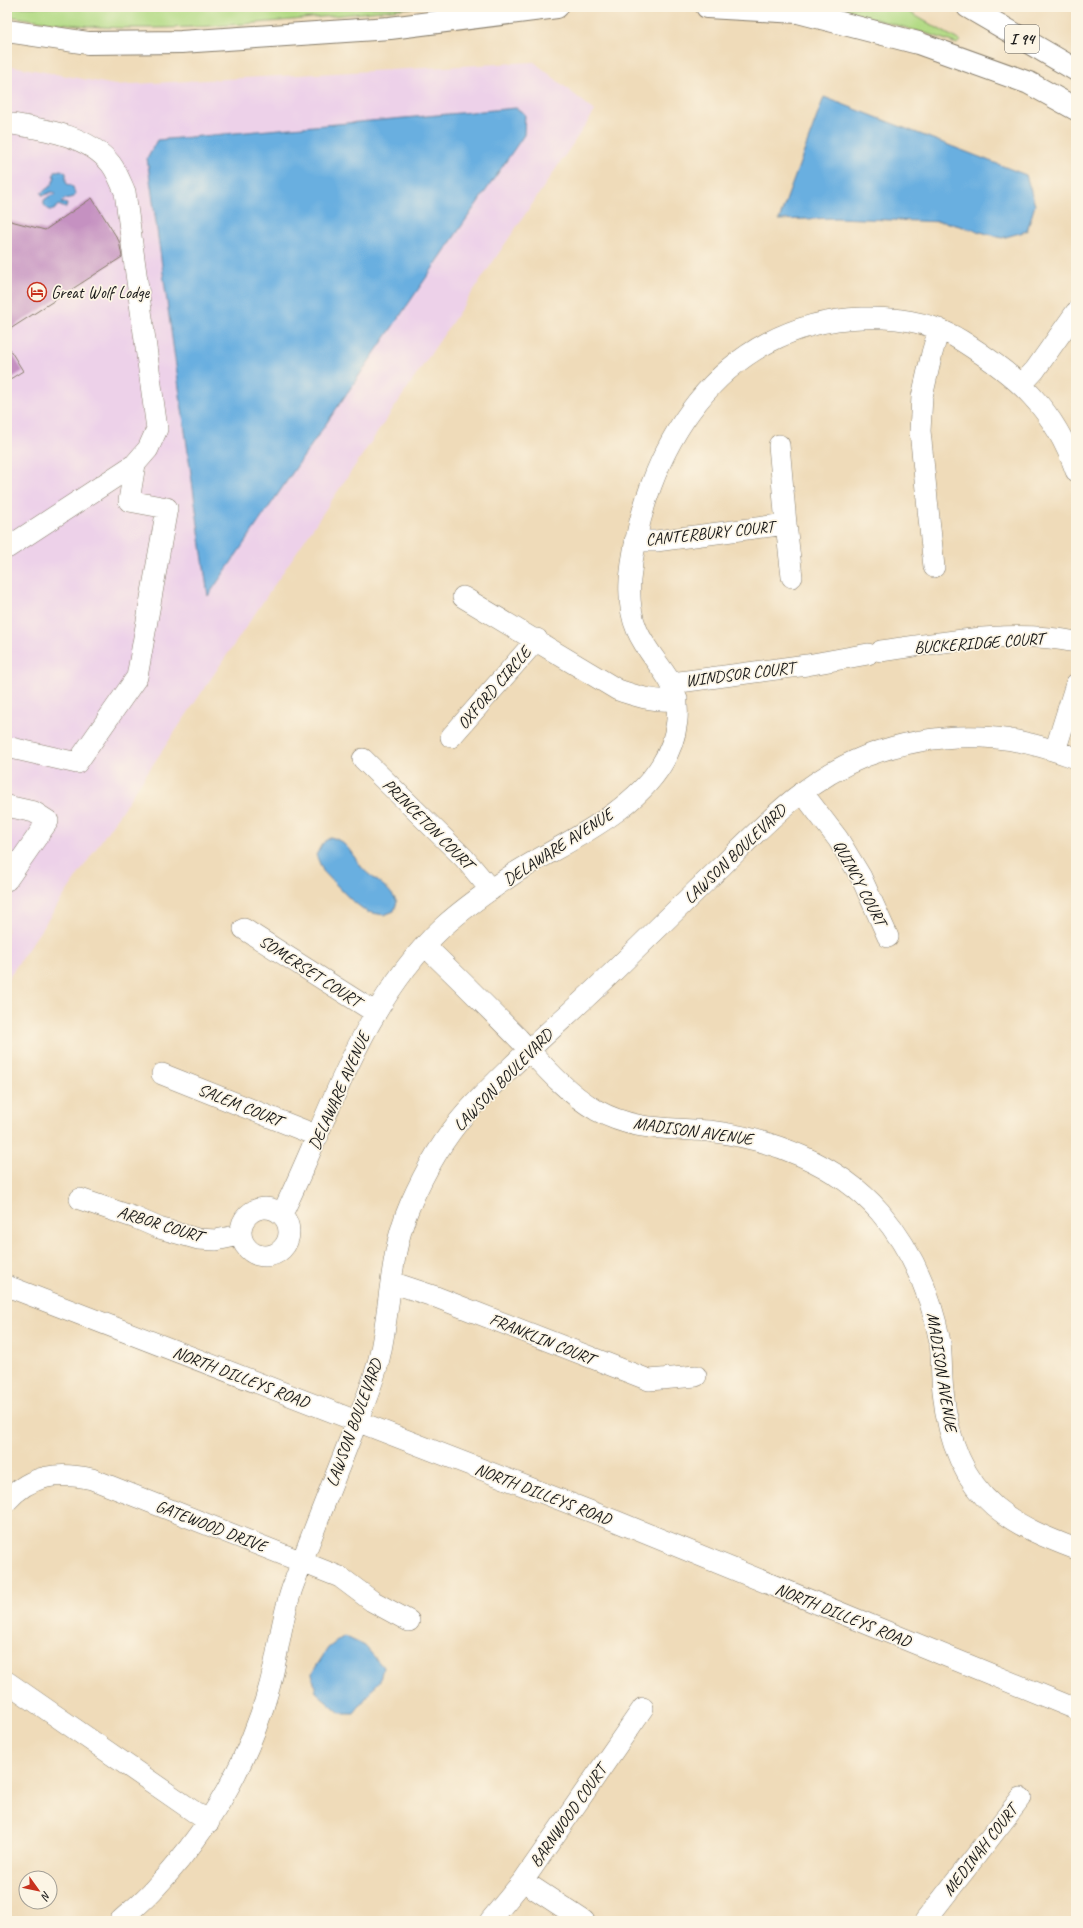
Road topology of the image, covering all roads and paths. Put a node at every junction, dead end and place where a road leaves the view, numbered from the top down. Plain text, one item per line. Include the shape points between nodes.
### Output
1 (557, 7) edge
2 (707, 7) edge
3 (968, 7) edge
4 (7, 31) edge
5 (1076, 70) edge
6 (1076, 109) edge
7 (7, 123) edge
8 (1076, 312) edge
9 (940, 330) junction
10 (1022, 384) junction
11 (779, 445) dead end
12 (135, 464) junction
13 (1076, 471) edge
14 (786, 524) junction
15 (635, 541) junction
16 (7, 548) edge
17 (934, 566) dead end
18 (792, 576) dead end
19 (464, 597) dead end
20 (537, 639) junction
21 (1076, 642) edge
22 (807, 666) joint
23 (1076, 684) edge
24 (674, 691) junction
25 (451, 737) dead end
26 (7, 747) edge
27 (1055, 751) junction
28 (363, 758) dead end
29 (1076, 758) edge
30 (802, 792) junction
31 (7, 806) edge
32 (7, 880) edge
33 (491, 890) junction
34 (244, 929) dead end
35 (888, 937) dead end
36 (425, 946) junction
37 (376, 1014) junction
38 (528, 1050) junction
39 (162, 1074) dead end
40 (318, 1136) junction
41 (80, 1199) dead end
42 (282, 1214) junction
43 (240, 1235) junction
44 (391, 1282) junction
45 (7, 1286) edge
46 (696, 1376) dead end
47 (357, 1422) junction
48 (7, 1501) edge
49 (1076, 1549) edge
50 (302, 1561) junction
51 (409, 1621) dead end
52 (7, 1682) edge
53 (643, 1708) dead end
54 (1076, 1709) edge
55 (1021, 1798) dead end
56 (208, 1822) junction
57 (523, 1881) junction
58 (120, 1921) edge
59 (490, 1921) edge
60 (584, 1921) edge
61 (925, 1921) edge

1 - 4 highway via 390,28 181,42 88,43
2 - 6 highway via 798,12 918,43 1029,83
3 - 5 highway, I 94
7 - 12 street via 42,129 88,144 111,164 125,192 157,429 148,449
8 - 10 street
9 - 10 street via 956,337 993,361
9 - 15 street via 904,320 854,318 826,322 788,333 757,348 709,387 683,422 650,490
9 - 17 street via 932,352 922,397 920,431
10 - 13 street via 1057,427
11 - 14 street, CANTERBURY COURT
12 - 16 street
12 - 26 street via 129,501 167,508 137,677 77,763
14 - 15 street, CANTERBURY COURT via 656,541
14 - 18 street, CANTERBURY COURT
15 - 24 street via 630,609 642,641
19 - 20 street, OXFORD CIRCLE
20 - 24 street, OXFORD CIRCLE via 618,690 665,702
20 - 25 street, OXFORD CIRCLE
21 - 22 street, BUCKERIDGE COURT via 1056,638 1011,637 943,643 875,652
22 - 24 street, WINDSOR COURT
23 - 27 street
24 - 33 street, DELAWARE AVENUE via 678,711 673,742 659,769 636,794 595,827 516,872
27 - 29 street, LAWSON BOULEVARD
27 - 30 street, LAWSON BOULEVARD via 997,738 923,740 869,755 841,767
28 - 33 street, PRINCETON COURT via 464,858
30 - 35 street, QUINCY COURT via 838,839 861,877
30 - 38 street, LAWSON BOULEVARD
31 - 32 street via 34,812 48,821
33 - 36 street, DELAWARE AVENUE via 445,926
34 - 37 street, SOMERSET COURT
36 - 37 street, DELAWARE AVENUE via 396,982
36 - 38 street, MADISON AVENUE via 461,979
37 - 40 street, DELAWARE AVENUE via 355,1050
38 - 44 street, LAWSON BOULEVARD via 464,1115 422,1179 408,1208 400,1234
38 - 49 street, MADISON AVENUE via 566,1088 596,1110 650,1128 707,1131 753,1138 791,1151 850,1185 880,1212 910,1255 927,1292 940,1346 947,1420 954,1448 965,1469 980,1491 995,1506 1030,1531
39 - 40 street, SALEM COURT
40 - 42 street, DELAWARE AVENUE
41 - 43 street, ARBOR COURT via 158,1228 198,1239 216,1240
42 - 43 street via 268,1208 257,1210 245,1217
42 - 43 street via 289,1227 288,1238 277,1253 266,1257 258,1256 248,1250
44 - 46 street, FRANKLIN COURT via 649,1380
44 - 47 street, LAWSON BOULEVARD via 379,1360
45 - 47 street, NORTH DILLEYS ROAD
47 - 50 street, LAWSON BOULEVARD
47 - 54 street, NORTH DILLEYS ROAD via 618,1522
48 - 50 street, GATEWOOD DRIVE via 32,1482 55,1475 74,1475 92,1479
50 - 51 street, GATEWOOD DRIVE via 340,1577 372,1601
50 - 56 street, LAWSON BOULEVARD via 291,1590 268,1692 252,1739 233,1781
52 - 56 street
53 - 57 street, BARNWOOD COURT
55 - 61 street, MEDINAH COURT
56 - 58 street, LAWSON BOULEVARD via 154,1890
57 - 59 street, BARNWOOD COURT
57 - 60 street

